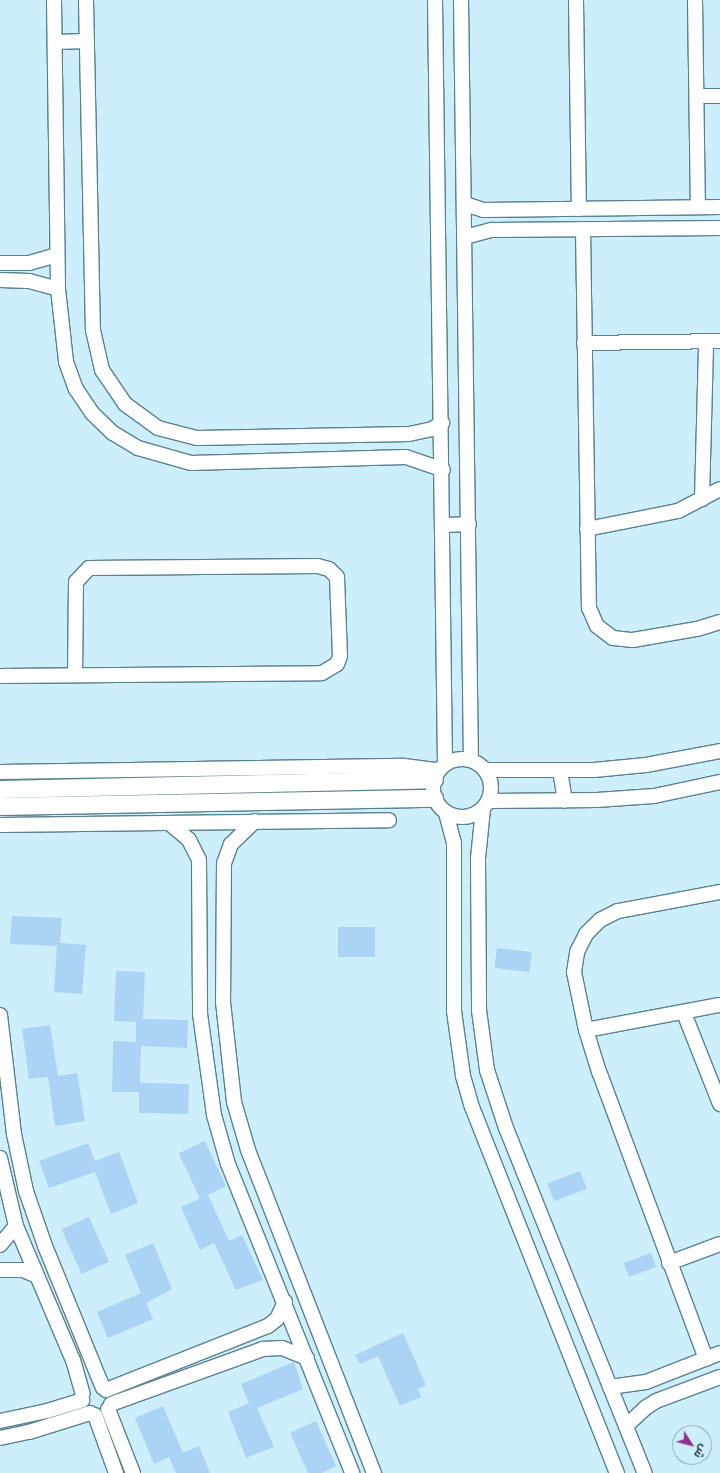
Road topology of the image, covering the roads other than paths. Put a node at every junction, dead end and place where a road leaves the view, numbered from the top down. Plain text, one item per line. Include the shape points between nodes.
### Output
1 (54, 0) edge
2 (86, 0) edge
3 (435, 0) edge
4 (461, 0) edge
5 (576, 0) edge
6 (695, 0) edge
7 (87, 41) junction
8 (55, 42) junction
9 (696, 96) junction
10 (720, 96) edge
11 (465, 204) junction
12 (698, 207) junction
13 (720, 207) edge
14 (579, 209) junction
15 (720, 228) edge
16 (583, 229) junction
17 (465, 237) junction
18 (57, 255) junction
19 (0, 263) edge
20 (0, 280) edge
21 (58, 289) junction
22 (706, 342) junction
23 (720, 342) edge
24 (584, 343) junction
25 (442, 423) junction
26 (386, 434) junction
27 (386, 456) junction
28 (443, 470) junction
29 (720, 489) edge
30 (702, 499) junction
31 (469, 524) junction
32 (444, 525) junction
33 (587, 529) junction
34 (720, 622) edge
35 (75, 675) junction
36 (0, 676) edge
37 (720, 751) edge
38 (471, 759) junction
39 (439, 770) junction
40 (486, 770) junction
41 (560, 770) junction
42 (0, 772) edge
43 (720, 782) edge
44 (0, 789) edge
45 (434, 798) junction
46 (565, 800) junction
47 (486, 805) junction
48 (0, 806) edge
49 (446, 813) junction
50 (389, 820) dead end
51 (255, 821) junction
52 (169, 823) junction
53 (0, 826) edge
54 (200, 889) junction
55 (222, 891) junction
56 (720, 892) edge
57 (720, 1005) edge
58 (684, 1012) junction
59 (0, 1015) edge
60 (586, 1030) junction
61 (720, 1104) edge
62 (0, 1158) edge
63 (16, 1226) junction
64 (720, 1244) edge
65 (0, 1245) edge
66 (670, 1263) junction
67 (0, 1270) edge
68 (37, 1276) junction
69 (285, 1302) junction
70 (255, 1332) junction
71 (260, 1350) junction
72 (720, 1354) edge
73 (307, 1358) junction
74 (706, 1359) junction
75 (718, 1382) edge
76 (610, 1387) junction
77 (105, 1389) junction
78 (83, 1397) junction
79 (110, 1406) junction
80 (92, 1414) junction
81 (0, 1421) edge
82 (626, 1426) junction
83 (0, 1438) edge
84 (116, 1473) edge
85 (134, 1473) edge
86 (352, 1473) edge
87 (374, 1473) edge
88 (618, 1473) edge
89 (645, 1473) edge

1 - 8 street
2 - 7 street
3 - 25 street
4 - 11 street
5 - 14 street
6 - 9 street
7 - 8 street
7 - 26 street via 93,330 102,370 124,404 158,428 197,438
8 - 18 street
9 - 10 street
9 - 12 street
11 - 14 street via 483,210
11 - 17 street
12 - 13 street
12 - 14 street
15 - 16 street
16 - 17 street via 492,230
16 - 24 street
17 - 31 street
18 - 19 street via 29,263
18 - 21 street
20 - 21 street via 29,281
21 - 27 street via 66,362 76,389 92,413 107,428 138,448 191,463
22 - 23 street
22 - 24 street
22 - 30 street
24 - 33 street
25 - 26 street via 421,433
25 - 28 street
26 - 27 street
27 - 28 street via 419,460
28 - 32 street
29 - 30 street
30 - 33 street via 655,517
31 - 32 street
31 - 38 street
32 - 39 street
33 - 34 street via 589,608 597,626 613,638 633,640 664,636
35 - 35 street via 76,582 89,568 318,566 329,569 337,577 340,656 337,664 322,673
35 - 36 street
37 - 41 street via 646,765
38 - 39 street via 458,758
38 - 40 street
39 - 42 street via 404,766
39 - 44 street
39 - 45 street
40 - 41 street
40 - 47 street via 491,780
41 - 46 street
43 - 46 street via 654,796
45 - 48 street
45 - 49 street
46 - 47 street
47 - 49 street via 465,817
47 - 76 street via 478,858 479,1010 487,1070 506,1128
49 - 88 street via 454,843 454,1011 463,1076 472,1107
50 - 51 street
51 - 52 street
51 - 55 street via 231,844 224,863
52 - 53 street
52 - 54 street via 195,849
54 - 55 street via 210,881 219,884
54 - 69 street via 200,1014 214,1116 228,1164
55 - 87 street via 223,1002 234,1102 248,1150
56 - 60 street via 618,911 595,925 586,934 577,952 574,972
57 - 58 street
58 - 60 street
58 - 61 street
59 - 77 street via 14,1134 26,1191 45,1246
60 - 66 street
62 - 63 street
63 - 65 street
63 - 68 street
64 - 66 street
66 - 74 street
67 - 68 street via 23,1270
68 - 78 street
69 - 70 street via 277,1319
69 - 73 street
70 - 71 street via 263,1339
70 - 77 street
71 - 73 street via 282,1348
71 - 79 street
72 - 74 street
73 - 86 street
74 - 76 street via 640,1384
75 - 82 street via 656,1401 644,1408
76 - 82 street
77 - 78 street via 90,1388
77 - 79 street
78 - 80 street
78 - 81 street via 47,1411
79 - 80 street
79 - 85 street
80 - 83 street
80 - 84 street
82 - 89 street

